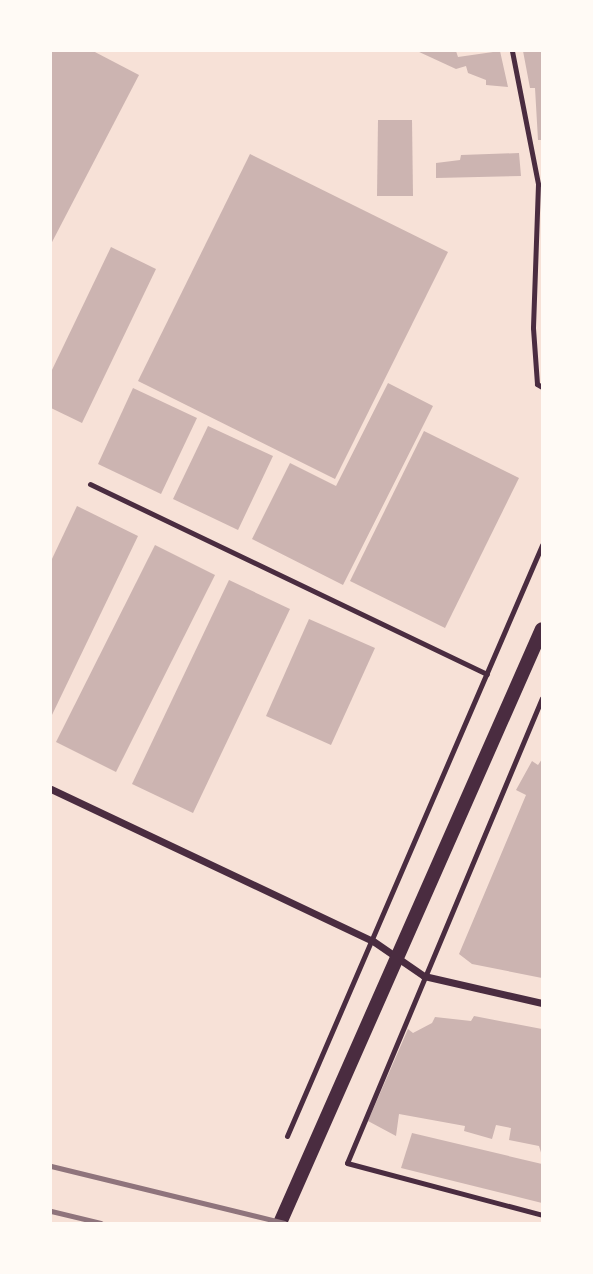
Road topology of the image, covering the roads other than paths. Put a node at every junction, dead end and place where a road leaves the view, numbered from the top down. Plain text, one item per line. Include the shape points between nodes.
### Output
1 (512, 51) edge
2 (542, 387) edge
3 (90, 484) dead end
4 (542, 545) edge
5 (542, 629) edge
6 (487, 674) junction
7 (542, 698) edge
8 (51, 789) edge
9 (373, 941) junction
10 (424, 976) junction
11 (542, 1003) edge
12 (287, 1136) dead end
13 (542, 1215) edge
14 (280, 1223) edge

1 - 2 lane via 538,184 533,328 537,384
3 - 6 lane
4 - 6 lane
5 - 14 main road
6 - 9 lane
7 - 10 lane
8 - 9 street
9 - 10 street
9 - 12 lane
10 - 11 street
10 - 13 lane via 347,1163

